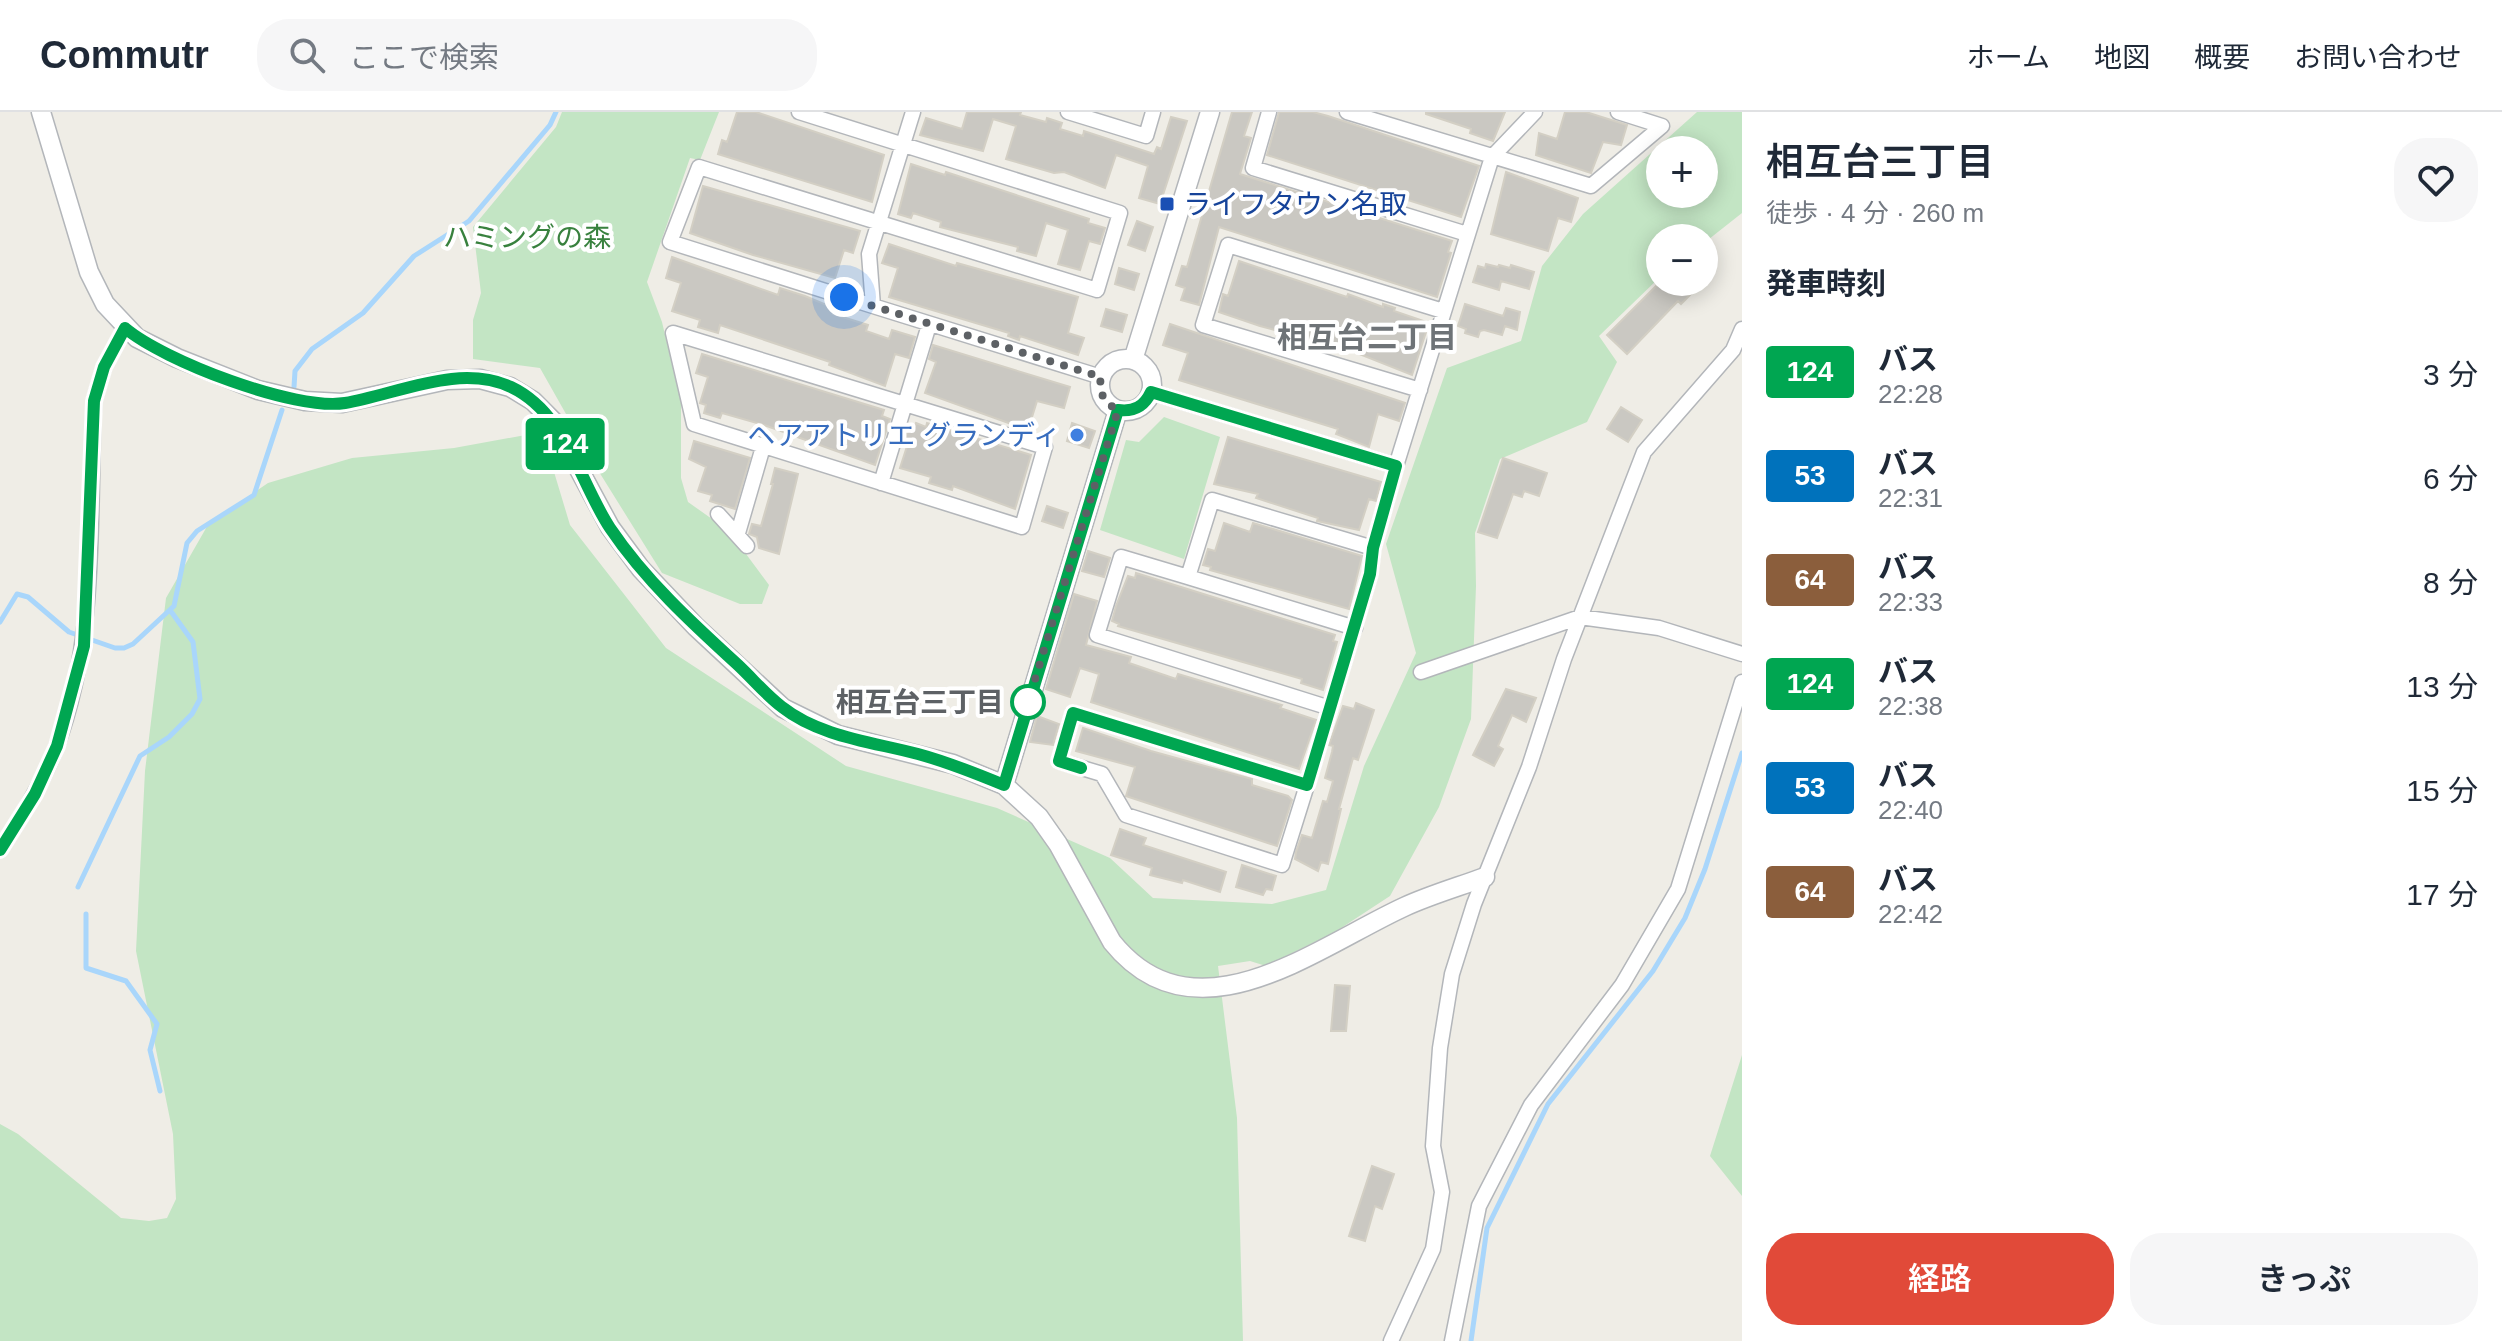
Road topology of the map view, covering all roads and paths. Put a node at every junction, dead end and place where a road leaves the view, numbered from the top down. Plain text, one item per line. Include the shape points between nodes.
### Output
1 (41, 112) edge
2 (799, 112) edge
3 (913, 112) edge
4 (1068, 112) edge
5 (1153, 112) edge
6 (1210, 112) edge
7 (1269, 112) edge
8 (1347, 112) edge
9 (1535, 112) edge
10 (1618, 112) edge
11 (902, 145) junction
12 (1492, 157) junction
13 (879, 224) junction
14 (1467, 234) junction
15 (873, 306) junction
16 (1443, 311) junction
17 (929, 325) junction
18 (125, 328) junction
19 (1742, 329) edge
20 (1133, 360) junction
21 (1101, 377) junction
22 (1420, 390) junction
23 (1151, 392) junction
24 (907, 404) junction
25 (1118, 410) junction
26 (763, 447) junction
27 (1396, 466) junction
28 (881, 483) junction
29 (718, 514) dead end
30 (1373, 548) junction
31 (1188, 577) junction
32 (1580, 617) junction
33 (1355, 628) junction
34 (1742, 654) edge
35 (1421, 672) dead end
36 (1742, 682) edge
37 (1330, 708) junction
38 (1004, 785) junction
39 (1307, 785) junction
40 (0, 850) edge
41 (1485, 877) junction
42 (1391, 1341) edge
43 (1452, 1341) edge

1 - 18 street via 89,272
2 - 11 street
3 - 11 street
4 - 5 street via 1146,136
6 - 20 street
7 - 14 street via 1253,168
8 - 12 street
9 - 12 street
10 - 12 street via 1662,126 1591,186
11 - 13 street
11 - 13 street via 1120,213 1097,290
12 - 14 street
13 - 15 street via 869,254
13 - 15 street via 699,167 670,242
14 - 16 street
15 - 17 street
16 - 22 street
16 - 22 street via 1228,245 1203,325
17 - 21 street
17 - 24 street
18 - 38 street via 177,358 258,390 305,401 342,403 447,380 480,379 510,387 553,421 610,527 641,569 783,708 838,735 953,764
18 - 40 street via 104,367 94,401 84,646 57,746
19 - 32 street via 1733,350 1644,452
20 - 21 street via 1110,364
20 - 23 street via 1150,376
21 - 25 street via 1101,393
22 - 27 street
23 - 25 street via 1134,410
23 - 27 street
24 - 26 street via 673,333 694,424
24 - 28 street
24 - 28 street via 1045,447 1022,527
25 - 38 street
26 - 28 street
26 - 29 street via 742,540
27 - 30 street
30 - 31 street via 1212,500
30 - 33 street
31 - 33 street
31 - 37 street via 1121,557 1097,635
32 - 34 street via 1659,628
32 - 35 street
32 - 41 street
33 - 37 street
36 - 43 street via 1678,889 1622,985 1531,1105 1479,1206
37 - 39 street
38 - 41 street via 1039,817 1058,844 1124,956 1180,988 1243,984 1406,905
39 - 39 street via 1073,713 1059,761 1102,774 1126,815 1282,865
41 - 42 street via 1452,974 1440,1048 1433,1146 1442,1192 1433,1249

